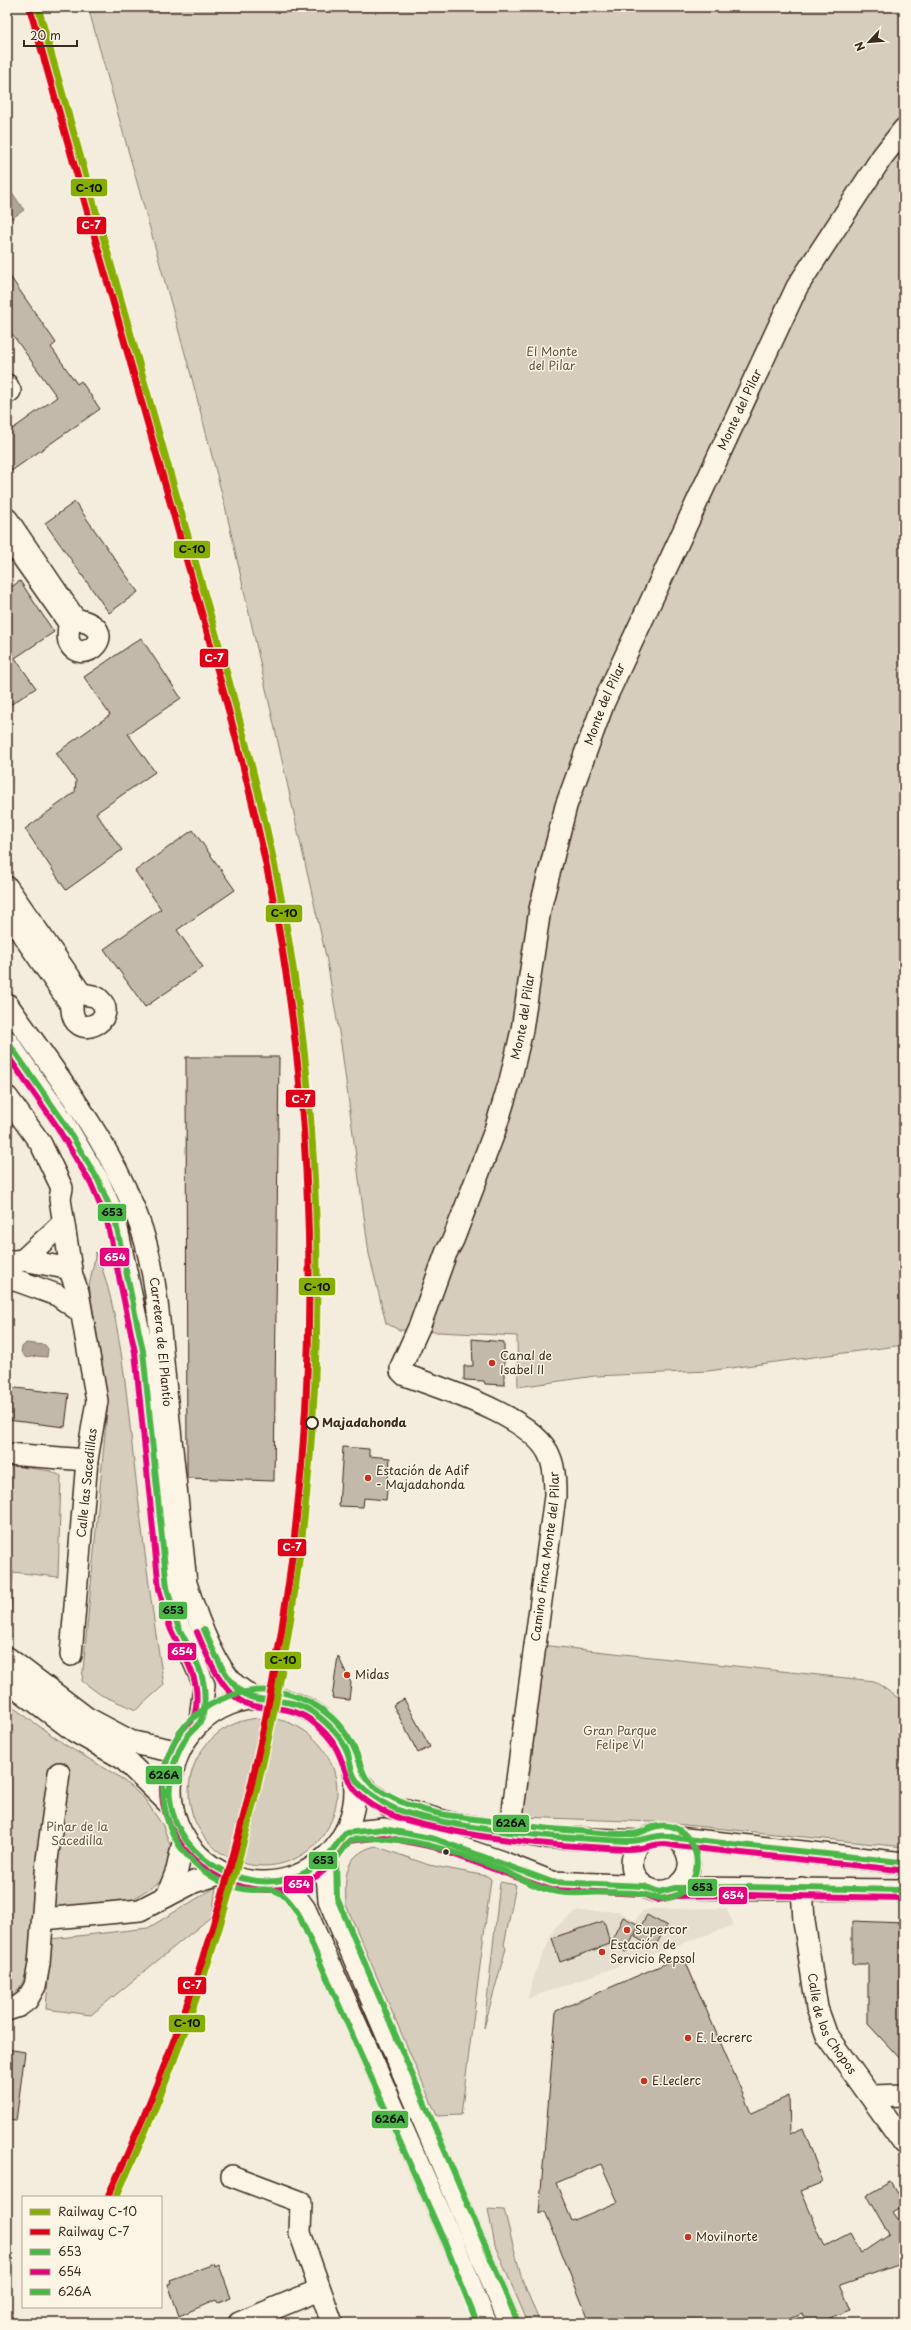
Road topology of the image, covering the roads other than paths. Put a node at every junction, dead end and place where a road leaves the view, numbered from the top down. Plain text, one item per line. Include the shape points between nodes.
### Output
1 (904, 129) edge
2 (7, 385) edge
3 (7, 393) edge
4 (7, 519) edge
5 (7, 536) edge
6 (7, 887) edge
7 (7, 912) edge
8 (7, 1004) edge
9 (7, 1028) edge
10 (7, 1041) edge
11 (49, 1062) junction
12 (7, 1097) edge
13 (7, 1121) edge
14 (60, 1199) junction
15 (63, 1223) junction
16 (15, 1261) edge
17 (72, 1272) junction
18 (7, 1277) edge
19 (44, 1290) junction
20 (81, 1312) junction
21 (420, 1325) joint
22 (7, 1454) edge
23 (87, 1460) junction
24 (72, 1655) dead end
25 (7, 1658) edge
26 (7, 1680) edge
27 (252, 1698) junction
28 (200, 1721) junction
29 (178, 1752) junction
30 (59, 1773) dead end
31 (355, 1778) junction
32 (172, 1806) junction
33 (510, 1832) junction
34 (345, 1834) junction
35 (184, 1838) junction
36 (677, 1838) junction
37 (641, 1841) junction
38 (328, 1856) junction
39 (904, 1863) edge
40 (222, 1873) junction
41 (278, 1882) junction
42 (644, 1886) junction
43 (675, 1888) junction
44 (802, 1888) junction
45 (904, 1890) edge
46 (167, 1896) junction
47 (43, 1919) junction
48 (7, 2010) edge
49 (904, 2095) edge
50 (872, 2096) junction
51 (904, 2143) edge
52 (232, 2176) dead end
53 (319, 2290) junction
54 (239, 2323) edge
55 (332, 2323) edge
56 (486, 2323) edge
57 (510, 2323) edge

1 - 21 street, Monte del Pilar via 882,157 797,287 604,702 566,806 543,894 522,1030 497,1126
2 - 3 street via 10,390
4 - 5 street via 75,619 90,622 97,629 99,639 94,647 81,652 72,646 68,637 68,623
6 - 7 street via 80,992 95,996 102,1003 104,1012 100,1022 92,1027 81,1026 77,1022 72,1006
8 - 11 street, Carretera de El Plantío
9 - 11 street via 37,1058
10 - 28 street, Carretera de El Plantío via 63,1121 98,1180 115,1219 143,1351 167,1588 175,1618 204,1685
11 - 27 street, Carretera de El Plantío via 117,1170 138,1217 152,1270 186,1583 194,1608 220,1666 235,1684
12 - 14 street, Calle las Sacedillas via 41,1144 62,1188
13 - 14 street via 29,1152 51,1193
14 - 15 street, Calle las Sacedillas
15 - 16 street
15 - 17 street, Calle las Sacedillas
16 - 17 street
17 - 19 street
17 - 20 street, Calle las Sacedillas
18 - 19 street
19 - 20 street via 70,1303
20 - 23 street, Calle las Sacedillas via 97,1400
21 - 33 street, Camino Finca Monte del Pilar via 401,1371 405,1375 485,1406 531,1433 550,1456 554,1475 555,1496
22 - 23 street
23 - 24 street, Calle las Sacedillas
25 - 29 highway via 86,1718 131,1742
26 - 32 highway via 75,1731 123,1758
27 - 28 street via 224,1705
27 - 31 street via 281,1699 308,1709 331,1726 347,1750
28 - 29 street
29 - 32 street via 171,1778
30 - 47 street via 47,1860
31 - 33 street via 370,1793 396,1808 458,1824
31 - 34 street via 355,1806
32 - 35 street
33 - 37 street
34 - 38 street
34 - 42 street via 384,1829 442,1841 552,1882
35 - 40 street via 200,1858
35 - 46 street via 178,1870
36 - 37 street via 658,1833
36 - 39 street
36 - 43 street via 689,1854 690,1864 685,1878
37 - 42 street via 632,1856 632,1864 638,1880
38 - 41 street via 305,1873
38 - 57 street via 329,1900
40 - 41 street via 249,1882
40 - 46 street via 194,1882
41 - 56 street via 294,1894 305,1909 452,2240
42 - 43 street via 659,1892
43 - 44 street
44 - 45 street
44 - 50 street, Calle de los Chopos via 804,1921 817,2008 827,2036
46 - 47 street via 140,1910
47 - 48 street via 35,1986 27,2000 20,2006
49 - 50 street
50 - 51 street, Calle de los Chopos
52 - 53 street via 301,2202 300,2233
53 - 54 street
53 - 55 street

